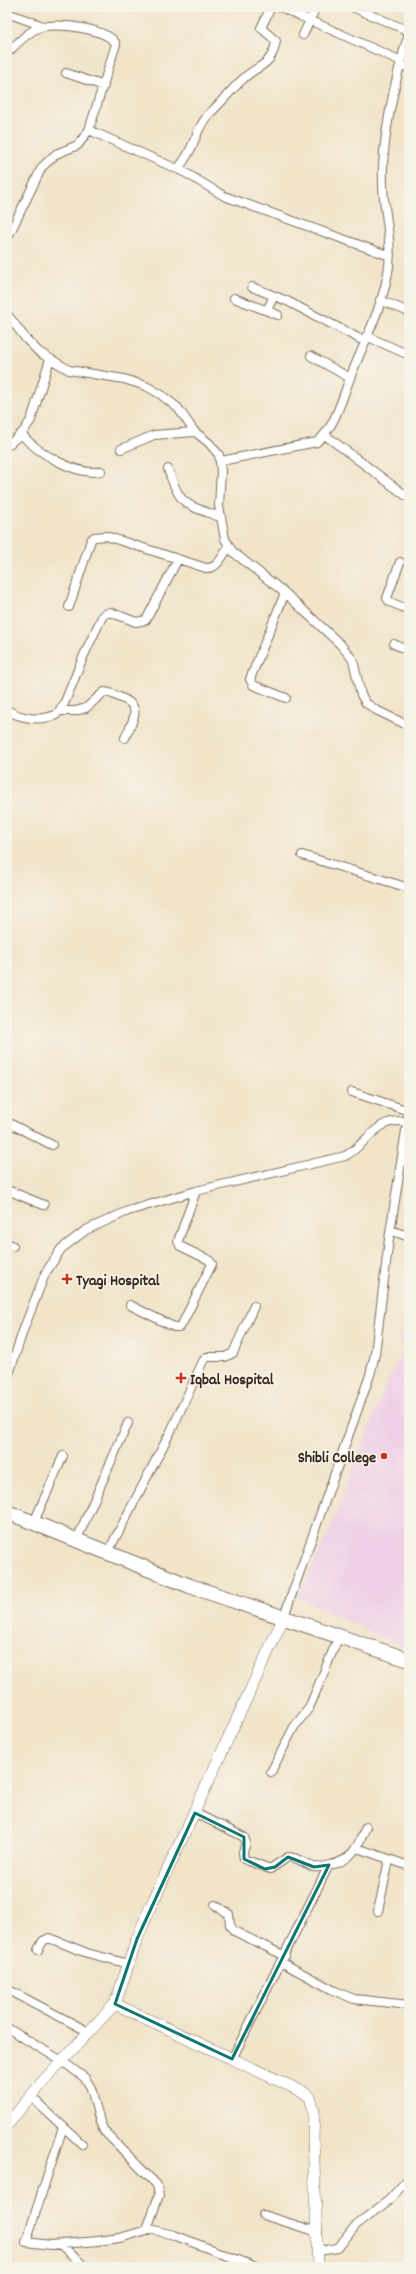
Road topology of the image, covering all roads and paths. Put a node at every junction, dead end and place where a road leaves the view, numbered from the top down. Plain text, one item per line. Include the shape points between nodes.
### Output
1 (271, 7) edge
2 (280, 7) edge
3 (316, 7) edge
4 (352, 7) edge
5 (362, 9) edge
6 (7, 13) edge
7 (310, 20) junction
8 (43, 26) junction
9 (409, 32) edge
10 (303, 35) dead end
11 (8, 49) edge
12 (400, 62) junction
13 (409, 68) edge
14 (66, 73) dead end
15 (104, 86) junction
16 (90, 130) junction
17 (176, 169) junction
18 (7, 239) edge
19 (390, 256) junction
20 (252, 287) dead end
21 (274, 296) junction
22 (234, 298) dead end
23 (380, 300) junction
24 (267, 310) junction
25 (409, 312) edge
26 (7, 314) edge
27 (278, 315) dead end
28 (365, 338) junction
29 (409, 355) edge
30 (311, 356) dead end
31 (50, 359) junction
32 (350, 378) junction
33 (195, 432) junction
34 (21, 434) junction
35 (325, 435) junction
36 (7, 446) edge
37 (121, 448) dead end
38 (221, 462) junction
39 (168, 469) dead end
40 (101, 471) dead end
41 (409, 498) edge
42 (220, 517) junction
43 (229, 546) junction
44 (178, 559) junction
45 (400, 562) dead end
46 (285, 593) junction
47 (69, 607) dead end
48 (409, 610) edge
49 (394, 644) dead end
50 (409, 651) edge
51 (286, 698) dead end
52 (7, 710) edge
53 (61, 711) junction
54 (409, 726) edge
55 (125, 738) dead end
56 (302, 855) dead end
57 (409, 888) edge
58 (7, 1088) edge
59 (352, 1092) dead end
60 (7, 1096) edge
61 (409, 1111) edge
62 (7, 1122) edge
63 (408, 1122) edge
64 (52, 1145) dead end
65 (7, 1190) edge
66 (196, 1191) junction
67 (44, 1205) dead end
68 (391, 1230) junction
69 (409, 1237) edge
70 (130, 1305) dead end
71 (254, 1306) dead end
72 (7, 1380) edge
73 (128, 1423) dead end
74 (63, 1456) dead end
75 (7, 1512) edge
76 (34, 1522) junction
77 (77, 1539) junction
78 (108, 1552) junction
79 (283, 1619) junction
80 (339, 1636) junction
81 (409, 1660) edge
82 (271, 1772) dead end
83 (195, 1813) junction
84 (366, 1827) dead end
85 (357, 1848) junction
86 (389, 1860) junction
87 (329, 1866) junction
88 (409, 1866) edge
89 (215, 1905) dead end
90 (378, 1911) dead end
91 (38, 1950) dead end
92 (283, 1959) junction
93 (128, 1964) junction
94 (7, 1989) edge
95 (115, 2004) junction
96 (409, 2005) edge
97 (7, 2028) edge
98 (89, 2032) junction
99 (232, 2059) junction
100 (62, 2061) junction
101 (30, 2096) junction
102 (7, 2125) edge
103 (63, 2126) junction
104 (82, 2144) dead end
105 (409, 2178) edge
106 (264, 2215) dead end
107 (147, 2229) junction
108 (318, 2232) junction
109 (61, 2244) junction
110 (318, 2251) junction
111 (85, 2267) edge
112 (256, 2267) edge
113 (318, 2267) edge

1 - 17 street via 261,28 276,41 268,60 261,68 245,77 207,116 189,155
2 - 7 street
3 - 7 street
4 - 5 street
5 - 9 street
6 - 8 street
7 - 10 street
7 - 12 street
8 - 11 street
8 - 15 street via 88,29 114,40 116,49
9 - 12 street
12 - 13 street
12 - 19 street via 383,171
14 - 15 street
15 - 16 street
16 - 17 street
16 - 18 street via 78,145 56,154 42,167
17 - 19 street via 224,196
19 - 23 street
20 - 21 street
21 - 24 street
21 - 28 street
22 - 24 street
23 - 25 street
23 - 28 street
24 - 27 street
26 - 31 street via 26,339
28 - 29 street
28 - 32 street
30 - 32 street
31 - 33 street via 79,373 124,379 146,386 175,404
31 - 34 street via 31,420
32 - 35 street
33 - 37 street via 154,435
33 - 38 street via 216,450
34 - 36 street
34 - 40 street via 37,449 72,467 83,471
35 - 38 street via 311,445
35 - 41 street
38 - 42 street
39 - 42 street via 175,492 183,502
42 - 43 street
43 - 44 street via 218,564 210,568
43 - 46 street via 237,556
44 - 47 street via 106,536 94,537
44 - 53 street via 146,620 136,622 110,612 103,615
45 - 48 street via 387,598 390,602
46 - 51 street via 250,679 253,685
46 - 54 street via 350,655 361,696 366,703
49 - 50 street
52 - 53 street via 33,719 49,718
53 - 55 street via 86,708 104,692 123,698 135,709
56 - 57 street
58 - 60 street
59 - 61 street
61 - 63 street
62 - 64 street
63 - 66 street via 382,1124 360,1147 344,1156
63 - 68 street
65 - 67 street
66 - 70 street via 178,1241 180,1246 209,1260 212,1264 182,1324 174,1327
66 - 72 street via 105,1220 68,1242 45,1274
68 - 69 street
68 - 79 street via 370,1375
71 - 78 street via 232,1352 225,1357 206,1357 203,1361 172,1429
73 - 77 street
74 - 76 street
75 - 76 highway
76 - 77 highway
77 - 78 highway
78 - 79 highway via 190,1586
79 - 80 highway
79 - 83 street
80 - 81 highway
80 - 82 street via 309,1708 294,1727
83 - 87 street via 244,1837 244,1859 265,1868 275,1867 288,1857 314,1867
83 - 93 street via 150,1908
84 - 85 street
85 - 86 street
85 - 87 street via 347,1859
86 - 88 street
86 - 90 street
87 - 92 street
89 - 92 street via 228,1914 234,1931
91 - 93 street via 43,1941 49,1938 87,1953
92 - 96 street via 335,1991 354,1999
92 - 99 street
93 - 95 street
94 - 98 street
95 - 98 street
95 - 99 street
97 - 100 street
98 - 100 street
99 - 108 street via 310,2097 314,2111
100 - 101 street
100 - 107 street via 89,2083 104,2130 157,2185 159,2195
101 - 102 street
101 - 103 street
103 - 104 street
103 - 109 street via 26,2242 51,2246
105 - 110 street via 389,2200 356,2225 338,2248
106 - 108 street
107 - 109 street via 120,2238
107 - 112 street via 174,2235
108 - 110 street
109 - 111 street
110 - 113 street

